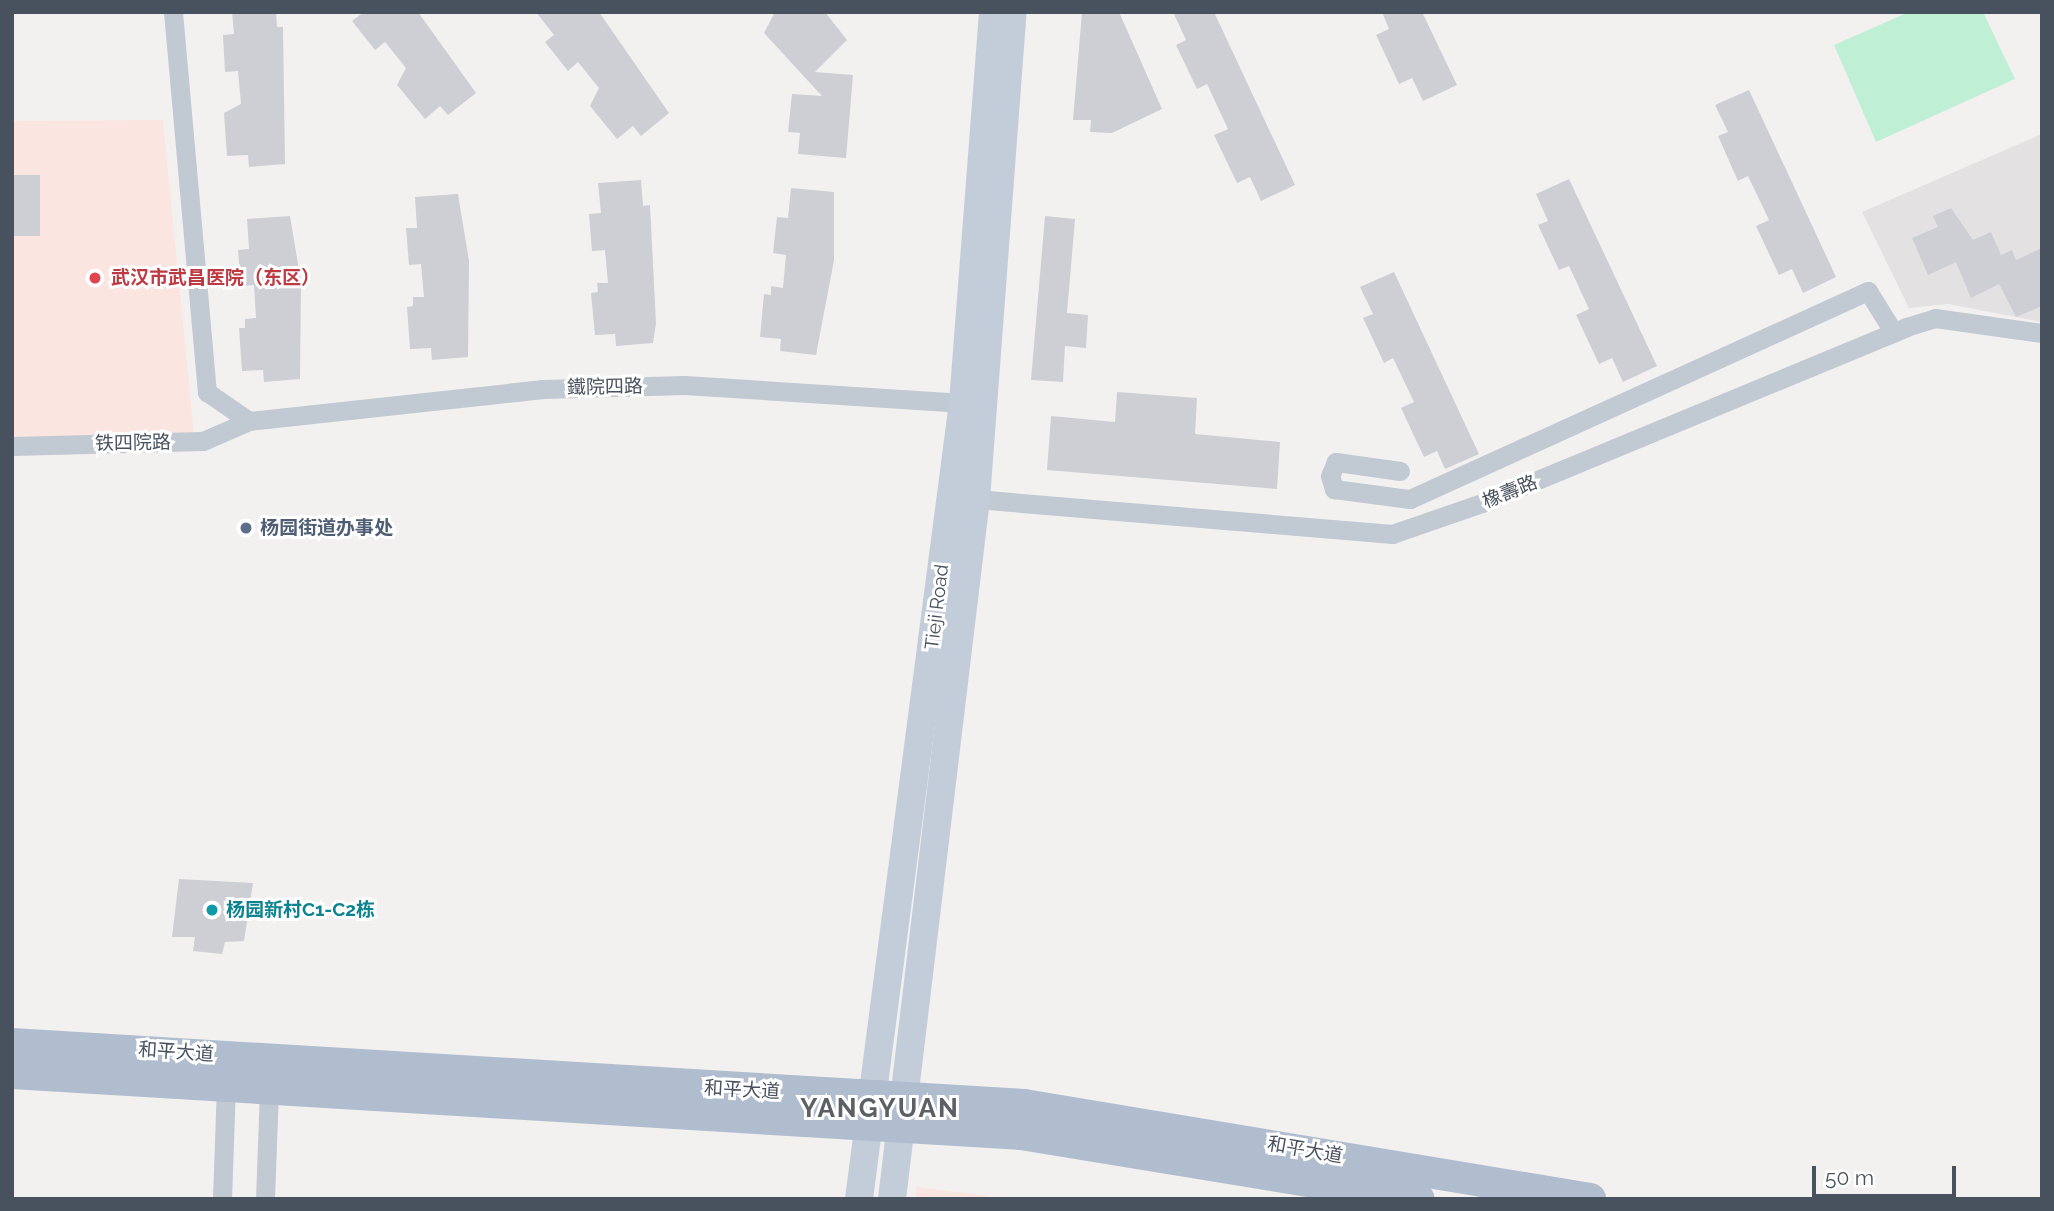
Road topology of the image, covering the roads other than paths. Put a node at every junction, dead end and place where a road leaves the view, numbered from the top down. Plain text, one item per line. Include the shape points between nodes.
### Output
1 (173, 12) edge
2 (993, 12) edge
3 (1013, 12) edge
4 (1894, 332) junction
5 (2042, 333) edge
6 (963, 403) junction
7 (248, 421) junction
8 (12, 446) edge
9 (1400, 471) dead end
10 (964, 498) junction
11 (12, 1044) edge
12 (12, 1073) edge
13 (226, 1085) junction
14 (269, 1088) junction
15 (871, 1112) junction
16 (906, 1114) junction
17 (222, 1199) edge
18 (265, 1199) edge
19 (859, 1199) edge
20 (892, 1199) edge
21 (1419, 1199) edge
22 (1590, 1199) edge

1 - 7 street via 207,393
2 - 6 main road, Tieji Road
3 - 10 main road, Tieji Road
4 - 5 street, 橡壽路 via 1935,318
4 - 9 street via 1868,291 1410,499 1334,489 1330,476 1336,462
4 - 10 street, 橡壽路 via 1482,503 1392,534
6 - 7 street, 鐵院四路 via 685,385 543,389
6 - 10 main road, Tieji Road
7 - 8 street, 铁四院路 via 203,441
10 - 15 main road, Tieji Road
10 - 16 main road, Tieji Road
11 - 15 main road, 和平大道
12 - 13 main road, 和平大道
13 - 14 main road, 和平大道
13 - 17 street
14 - 15 main road, 和平大道
14 - 18 street
15 - 16 main road, 和平大道
15 - 19 main road, Tieji Road
16 - 20 main road, Tieji Road
16 - 21 main road, 和平大道
16 - 22 main road, 和平大道 via 1024,1105

